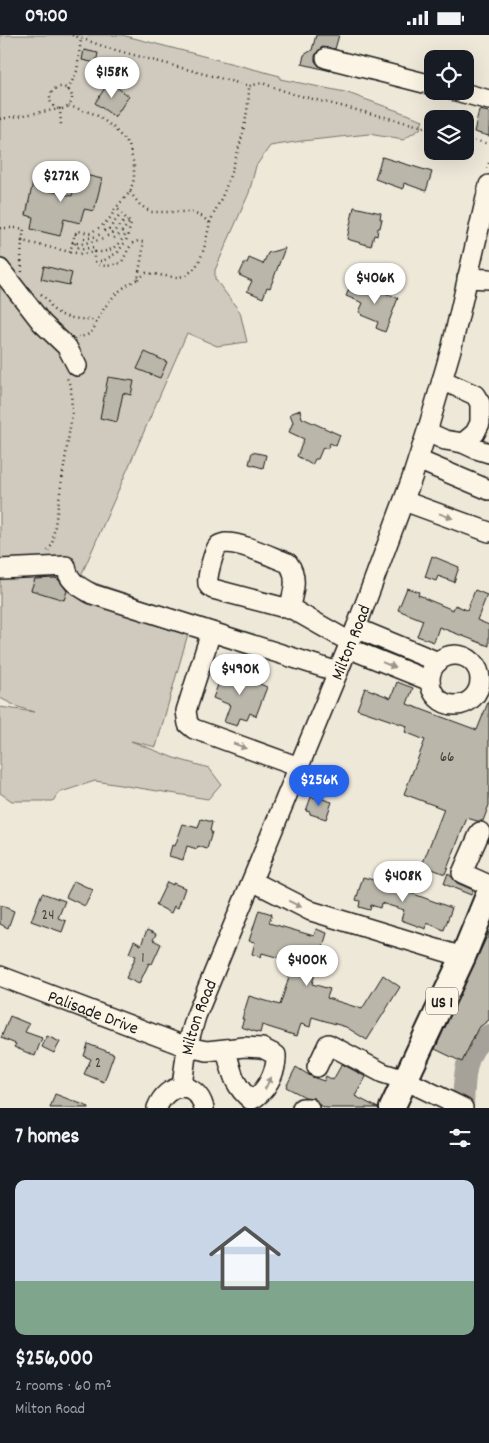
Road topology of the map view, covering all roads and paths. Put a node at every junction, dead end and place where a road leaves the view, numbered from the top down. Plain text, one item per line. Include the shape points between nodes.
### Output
1 (72, 35) edge
2 (81, 38) junction
3 (326, 59) dead end
4 (424, 83) edge
5 (249, 86) junction
6 (68, 90) junction
7 (474, 95) edge
8 (489, 99) edge
9 (69, 106) junction
10 (60, 109) junction
11 (0, 119) edge
12 (62, 125) dead end
13 (424, 127) edge
14 (474, 140) edge
15 (489, 144) edge
16 (489, 163) edge
17 (489, 169) edge
18 (489, 185) edge
19 (130, 192) junction
20 (116, 207) junction
21 (122, 214) junction
22 (128, 222) junction
23 (210, 223) junction
24 (0, 228) edge
25 (104, 231) dead end
26 (127, 233) junction
27 (75, 234) junction
28 (101, 234) dead end
29 (107, 236) dead end
30 (114, 238) dead end
31 (104, 239) dead end
32 (22, 241) junction
33 (74, 243) junction
34 (95, 247) dead end
35 (70, 252) junction
36 (95, 252) junction
37 (94, 261) junction
38 (0, 269) edge
39 (22, 276) dead end
40 (467, 278) junction
41 (138, 279) junction
42 (489, 279) edge
43 (40, 294) dead end
44 (96, 323) junction
45 (72, 338) dead end
46 (71, 369) joint
47 (442, 380) junction
48 (427, 432) junction
49 (463, 443) junction
50 (489, 453) edge
51 (418, 460) junction
52 (489, 491) edge
53 (404, 501) junction
54 (489, 532) edge
55 (37, 568) junction
56 (0, 569) edge
57 (289, 609) junction
58 (211, 632) junction
59 (351, 639) junction
60 (433, 660) junction
61 (338, 672) junction
62 (425, 679) junction
63 (299, 767) junction
64 (480, 832) dead end
65 (252, 881) junction
66 (489, 885) edge
67 (489, 893) edge
68 (463, 957) junction
69 (0, 976) edge
70 (187, 1047) junction
71 (226, 1050) dead end
72 (317, 1067) dead end
73 (405, 1080) junction
74 (182, 1086) junction
75 (457, 1105) edge
76 (157, 1108) edge
77 (204, 1108) edge
78 (302, 1108) edge
79 (309, 1108) edge
80 (392, 1108) edge

1 - 2 path
2 - 5 path
2 - 6 path via 77,71
3 - 4 street
5 - 13 path via 262,83 292,94
5 - 23 path via 249,105 240,141 227,185
6 - 9 path via 72,96
6 - 10 path via 58,88 51,96 53,105
7 - 8 street
9 - 10 path
9 - 19 path via 95,114 113,127 129,145 134,165
10 - 11 path
10 - 12 path
14 - 15 path
16 - 17 path
18 - 40 street, Milton Road
19 - 20 path
19 - 23 path via 140,205 151,212 189,212
20 - 21 path
20 - 27 path via 112,217 102,226 90,233 78,231
21 - 22 path
21 - 25 path
22 - 26 path via 131,227
22 - 29 path via 119,224
22 - 30 path
23 - 41 path via 200,260 190,272 178,277 146,273
24 - 32 path via 24,229
26 - 36 path via 110,250
26 - 37 path via 126,241 118,252 104,261
27 - 28 path via 91,238
27 - 33 path
31 - 33 path
32 - 35 path
32 - 39 path
33 - 34 path via 83,249
33 - 35 path
35 - 36 path
36 - 37 path
37 - 41 path via 99,266 117,264 122,262 133,243 143,242
38 - 46 street via 42,323 67,347
40 - 42 street
40 - 47 street, Milton Road
41 - 44 path via 110,299
43 - 44 path via 55,310
44 - 45 path via 87,336
46 - 55 path via 72,413 52,545
47 - 48 street, Milton Road
47 - 49 street via 476,395 480,403 480,423 475,433
48 - 49 street
48 - 51 street, Milton Road
49 - 50 street
51 - 52 street
51 - 53 street, Milton Road
53 -> 54 street
53 - 59 street, Milton Road
55 - 56 street
55 - 58 street via 66,566 72,582 92,594
57 - 57 street via 209,587 208,575 217,547 222,543 247,548 288,563 294,575
57 - 59 street
58 - 61 street
58 -> 63 street via 186,711 188,724
59 - 60 street
59 - 61 street, Milton Road
59 -> 62 street
60 - 62 street
60 - 62 street via 457,655 472,661 480,675 477,691 465,703 449,704 435,695
61 - 63 street, Milton Road
63 - 65 street, Milton Road
64 - 66 street via 462,873
65 -> 68 street via 311,911
65 - 70 street, Milton Road via 196,1016
67 - 68 main road, US 1
68 - 73 main road, US 1
69 - 70 street, Palisade Drive
70 - 71 street, Palisade Drive
70 - 74 street, Milton Road
72 - 73 street via 328,1044 383,1073
73 - 75 street
73 - 80 main road, US 1
74 - 76 street via 164,1094
74 - 77 street via 199,1097
79 -> 78 street

